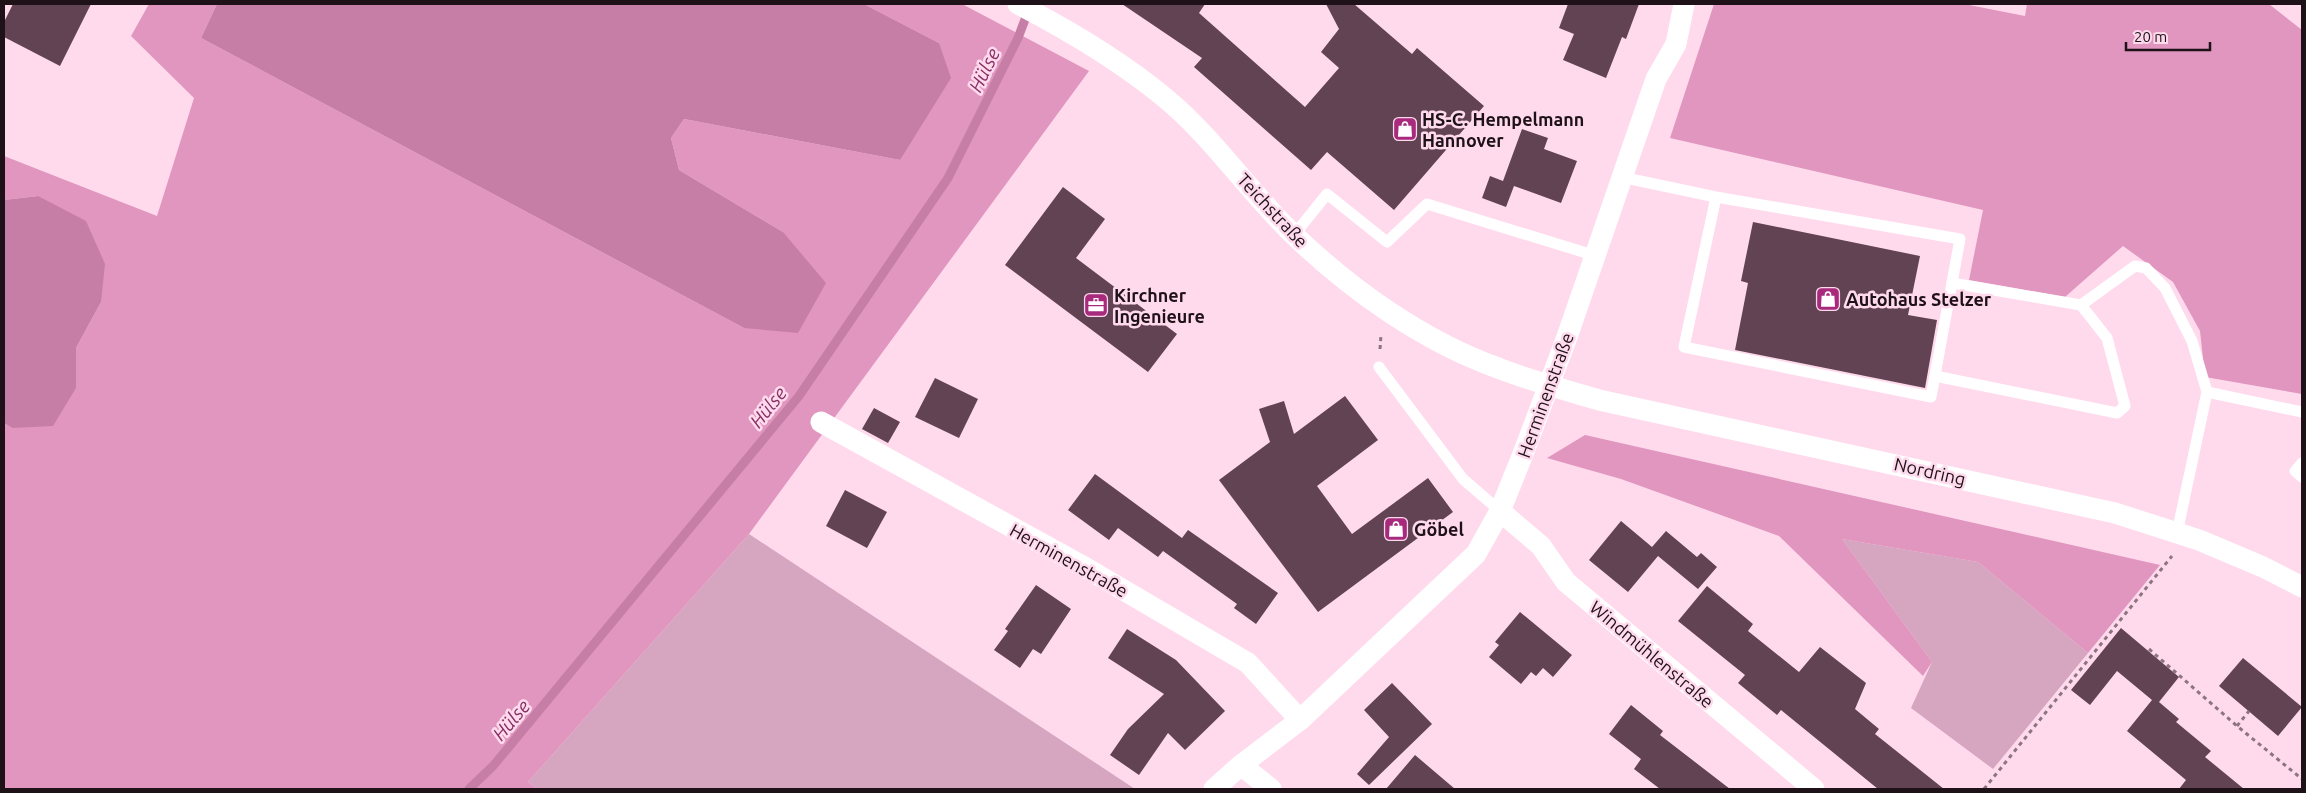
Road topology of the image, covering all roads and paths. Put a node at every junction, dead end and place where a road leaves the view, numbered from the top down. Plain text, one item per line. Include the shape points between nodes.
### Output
1 (1684, 4) edge
2 (1025, 7) edge
3 (1621, 177) junction
4 (1716, 197) junction
5 (1294, 235) junction
6 (1593, 256) junction
7 (1952, 283) junction
8 (2081, 305) junction
9 (1379, 367) dead end
10 (1935, 376) junction
11 (1548, 385) junction
12 (2207, 392) junction
13 (2302, 412) edge
14 (821, 422) dead end
15 (2302, 463) edge
16 (2302, 477) edge
17 (1500, 512) junction
18 (2182, 534) junction
19 (2302, 587) edge
20 (2150, 649) dead end
21 (2248, 711) dead end
22 (1300, 720) junction
23 (2236, 726) junction
24 (1241, 765) junction
25 (2302, 779) edge
26 (1214, 789) edge
27 (1270, 789) edge
28 (1814, 789) edge
29 (1984, 789) edge

1 - 3 street, Herminenstraße via 1676,44 1656,79
2 - 5 street, Teichstraße via 1097,48 1165,98 1222,154
3 - 4 lane
3 - 6 street, Herminenstraße
4 - 7 lane via 1960,239
4 - 10 lane via 1684,348 1931,397
5 - 6 lane via 1327,194 1386,242 1428,204
5 - 11 street, Teichstraße via 1383,307 1436,340 1498,368
6 - 11 street, Herminenstraße
7 - 8 lane
7 - 10 lane
8 - 10 lane via 2107,338 2125,406 2117,413
8 - 12 lane via 2135,266 2146,268 2165,288 2192,341
9 - 17 lane via 1463,480
11 - 17 street, Herminenstraße
11 - 18 street, Nordring via 1616,404 2115,513
12 - 13 lane
12 - 18 lane
14 - 22 street, Herminenstraße via 1086,568 1248,663
15 - 16 lane via 2295,471
17 - 22 street, Herminenstraße via 1476,554
17 - 28 street, Windmühlenstraße via 1540,546 1566,582
18 - 19 street, Nordring via 2263,567
18 - 29 path
20 - 23 path
21 - 23 path
22 - 24 street, Herminenstraße
23 - 25 path
24 - 26 street, Herminenstraße
24 - 27 street

